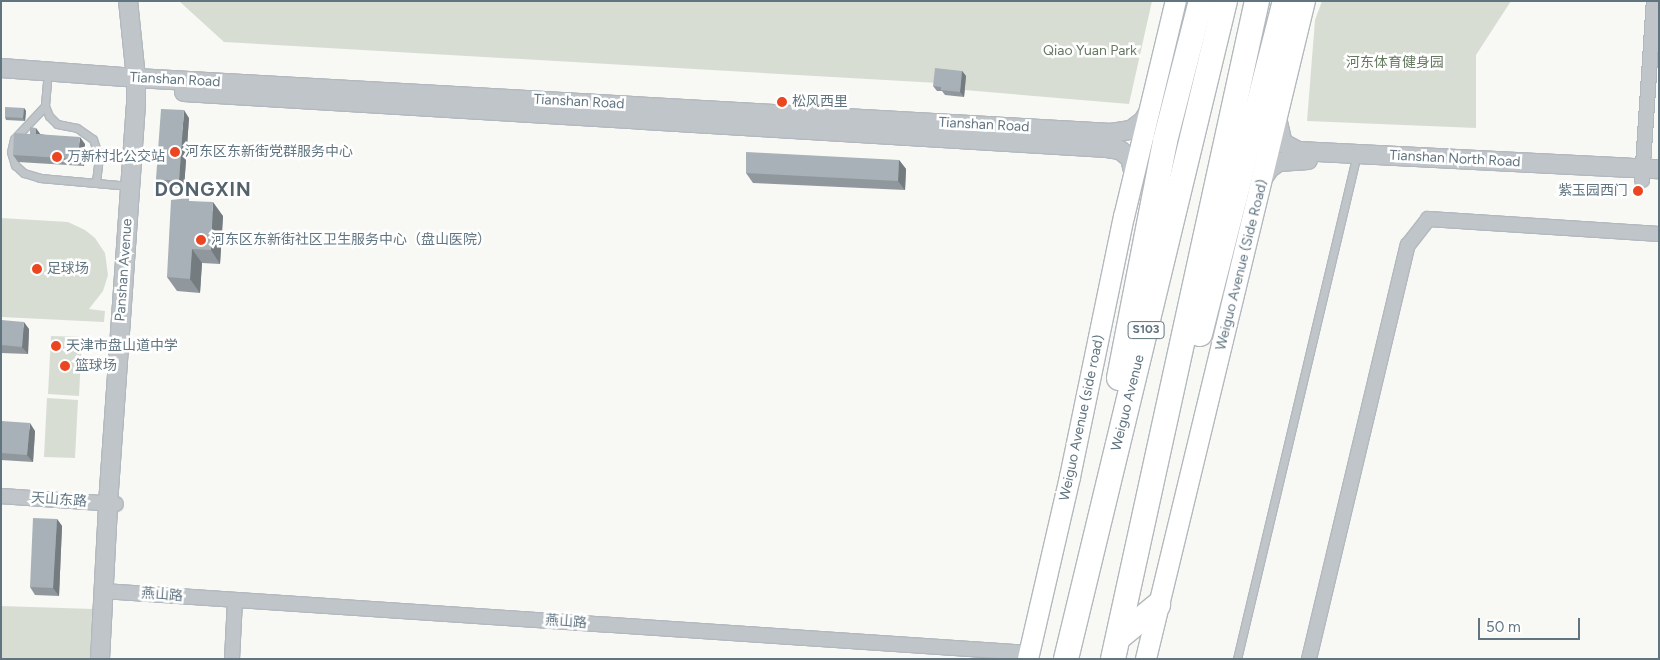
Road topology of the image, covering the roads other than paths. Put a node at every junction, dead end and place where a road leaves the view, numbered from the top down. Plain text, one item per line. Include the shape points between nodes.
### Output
1 (128, 1) edge
2 (136, 1) edge
3 (1176, 1) edge
4 (1201, 1) edge
5 (1225, 1) edge
6 (1257, 1) edge
7 (1285, 1) edge
8 (1305, 1) edge
9 (1654, 1) edge
10 (1, 68) edge
11 (1, 78) edge
12 (47, 82) junction
13 (140, 84) junction
14 (45, 106) junction
15 (1149, 111) junction
16 (1276, 115) junction
17 (1355, 162) junction
18 (1650, 174) edge
19 (1134, 176) junction
20 (1263, 178) junction
21 (96, 183) junction
22 (134, 186) junction
23 (1659, 234) edge
24 (1, 496) edge
25 (112, 504) junction
26 (107, 592) junction
27 (236, 600) junction
28 (1158, 605) junction
29 (1075, 621) junction
30 (1115, 648) edge
31 (1028, 656) edge
32 (100, 659) edge
33 (108, 659) edge
34 (232, 659) edge
35 (1066, 659) edge
36 (1146, 659) edge
37 (1237, 659) edge
38 (1309, 659) edge

1 - 13 street, Panshan Avenue
2 - 13 street, Panshan Avenue
3 - 15 main road
4 - 29 highway via 1165,141
5 - 29 highway, Weiguo Avenue / S103
6 - 30 highway, S103
7 - 30 highway via 1177,428
8 - 16 main road, Weiguo Avenue (Side Road)
9 - 18 street
10 - 13 street, Tianshan Road
11 - 12 street, Tianshan Road
12 - 13 street, Tianshan Road
12 - 14 lane
13 - 15 street, Tianshan Road via 1111,133 1131,130 1143,121
13 - 19 street, Tianshan Road via 1107,148 1120,150 1130,158
13 - 22 street, Panshan Avenue
14 - 21 lane via 57,124 77,128 93,139 99,157
14 - 21 lane via 14,138 11,152 15,165 24,174 40,178
15 - 19 main road
16 - 18 street, Tianshan North Road via 1283,143 1298,151
16 - 20 main road, Weiguo Avenue (Side Road)
17 - 18 street, Tianshan North Road
17 - 20 street, Tianshan North Road via 1285,160 1270,168
17 - 37 lane
19 - 31 main road, Weiguo Avenue (side road)
20 - 28 main road, Weiguo Avenue (side road)
21 - 22 lane
22 - 25 street, Panshan Avenue
23 - 38 street via 1428,219 1408,245
24 - 25 street, 天山东路
25 - 26 street, Panshan Avenue
26 - 27 street, 燕山路
26 - 32 street, Panshan Avenue
26 - 33 street, Panshan Avenue
27 - 31 street, 燕山路
27 - 34 street
28 - 30 highway
28 - 36 main road, Weiguo Avenue (side road)
29 - 35 highway, Weiguo Avenue / S103

